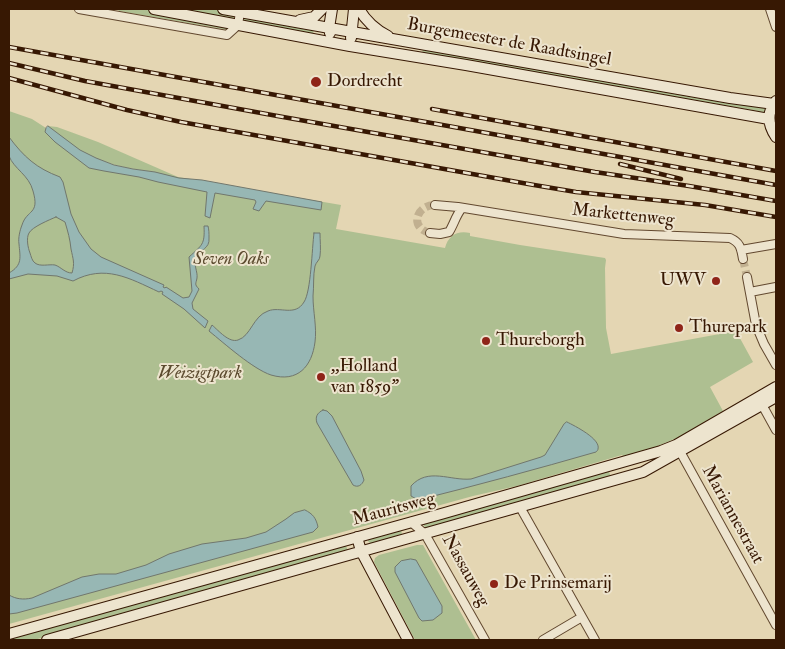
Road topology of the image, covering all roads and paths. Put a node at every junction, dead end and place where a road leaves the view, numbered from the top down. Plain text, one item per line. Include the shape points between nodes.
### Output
1 (79, 9) edge
2 (154, 9) edge
3 (223, 9) edge
4 (322, 9) edge
5 (332, 9) edge
6 (354, 9) edge
7 (359, 9) edge
8 (770, 9) edge
9 (240, 12) junction
10 (289, 21) junction
11 (238, 25) junction
12 (776, 27) edge
13 (329, 28) junction
14 (352, 32) junction
15 (396, 40) junction
16 (333, 43) junction
17 (350, 46) junction
18 (775, 103) edge
19 (769, 119) junction
20 (776, 137) edge
21 (435, 205) dead end
22 (462, 208) junction
23 (430, 233) dead end
24 (776, 244) edge
25 (741, 250) junction
26 (743, 259) tunnel mouth
27 (746, 277) tunnel mouth
28 (776, 287) edge
29 (750, 292) junction
30 (776, 364) edge
31 (776, 388) edge
32 (776, 397) edge
33 (760, 402) junction
34 (776, 430) edge
35 (678, 448) junction
36 (520, 507) junction
37 (411, 522) junction
38 (425, 534) junction
39 (357, 537) junction
40 (361, 552) junction
41 (773, 612) edge
42 (582, 617) junction
43 (776, 625) edge
44 (9, 634) edge
45 (47, 640) edge
46 (408, 640) edge
47 (485, 640) edge
48 (543, 640) edge
49 (595, 640) edge

1 - 11 street via 227,35
2 - 11 street, Burgemeester de Raadtsingel
3 - 9 street, Burgemeester de Raadtsingel
4 - 10 street via 314,17
5 - 13 street
6 - 14 street
7 - 15 street via 370,23
8 - 12 street
9 - 10 street, Burgemeester de Raadtsingel
9 - 11 street
10 - 13 street, Burgemeester de Raadtsingel
11 - 16 street, Burgemeester de Raadtsingel
13 - 14 street, Burgemeester de Raadtsingel
13 - 16 street
14 - 15 street, Burgemeester de Raadtsingel
14 - 17 street
15 - 18 street, Burgemeester de Raadtsingel via 721,97
16 - 17 street, Burgemeester de Raadtsingel
17 - 19 street, Burgemeester de Raadtsingel
18 - 19 street
19 - 20 street
21 - 22 street, Markettenweg
22 - 23 street via 449,232
22 - 25 street, Markettenweg via 624,234 730,238
24 - 25 street
25 - 26 street
27 - 29 street
28 - 29 street
29 - 30 street via 756,325
31 - 33 street, Mauritsweg
32 - 33 street, Mauritsweg
33 - 34 street
33 - 35 street, Mauritsweg
35 - 36 street, Mauritsweg via 643,472
35 - 37 street, Mauritsweg
35 - 41 street, Mariannestraat
36 - 38 street, Mauritsweg
36 - 42 street
37 - 38 street, Nassauweg
37 - 39 street, Mauritsweg
38 - 40 street, Mauritsweg
38 - 47 street, Nassauweg
39 - 40 street
39 - 44 street, Mauritsweg
40 - 45 street, Mauritsweg
40 - 46 street
41 - 43 street, Mariannestraat
42 - 48 street
42 - 49 street

